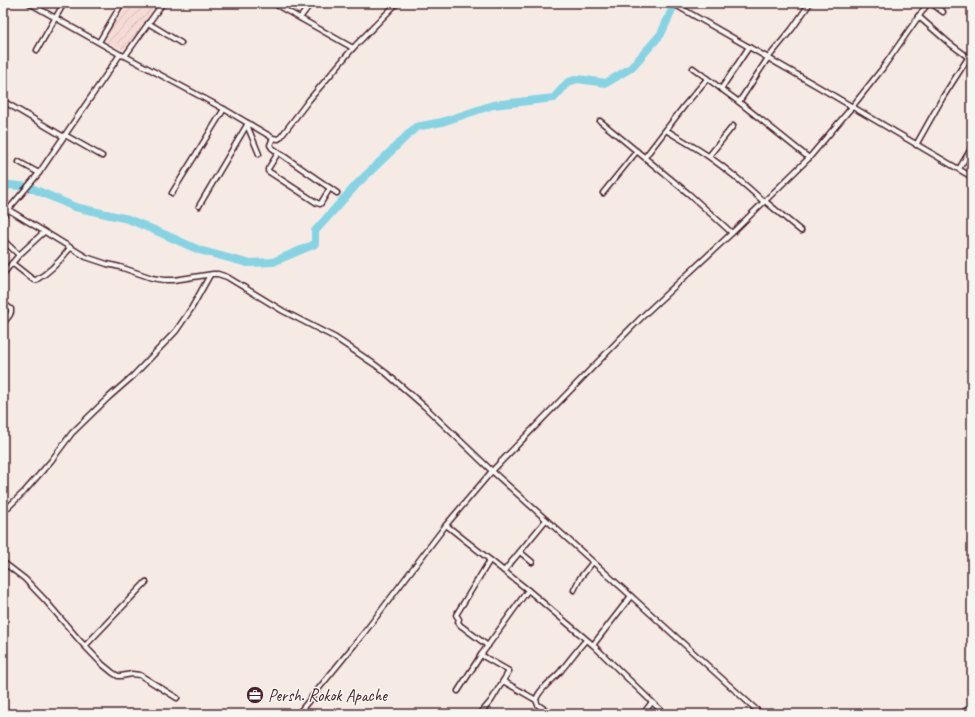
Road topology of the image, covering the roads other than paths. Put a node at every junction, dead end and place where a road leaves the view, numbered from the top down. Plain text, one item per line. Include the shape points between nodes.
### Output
1 (29, 3) edge
2 (64, 3) edge
3 (122, 3) edge
4 (163, 3) edge
5 (273, 3) edge
6 (311, 3) edge
7 (397, 3) edge
8 (672, 3) edge
9 (810, 3) edge
10 (929, 3) edge
11 (943, 12) dead end
12 (918, 16) junction
13 (55, 18) junction
14 (300, 18) junction
15 (148, 23) junction
16 (99, 42) junction
17 (181, 43) dead end
18 (749, 47) junction
19 (353, 48) junction
20 (37, 50) dead end
21 (123, 56) junction
22 (768, 58) junction
23 (970, 59) edge
24 (692, 68) dead end
25 (707, 79) junction
26 (721, 89) junction
27 (3, 101) edge
28 (739, 102) junction
29 (852, 107) junction
30 (224, 109) junction
31 (600, 121) dead end
32 (247, 124) junction
33 (733, 126) dead end
34 (666, 130) junction
35 (65, 136) junction
36 (273, 138) junction
37 (916, 145) junction
38 (972, 147) edge
39 (637, 151) junction
40 (278, 153) junction
41 (259, 154) dead end
42 (102, 156) dead end
43 (709, 156) junction
44 (645, 157) junction
45 (809, 158) junction
46 (19, 162) dead end
47 (959, 169) junction
48 (39, 173) junction
49 (972, 177) edge
50 (330, 188) junction
51 (172, 193) dead end
52 (337, 193) dead end
53 (603, 193) dead end
54 (765, 202) junction
55 (199, 206) dead end
56 (9, 210) junction
57 (3, 216) edge
58 (801, 231) dead end
59 (44, 232) junction
60 (732, 233) junction
61 (3, 240) edge
62 (70, 248) junction
63 (18, 255) junction
64 (12, 263) junction
65 (3, 274) edge
66 (210, 275) junction
67 (3, 303) edge
68 (3, 323) edge
69 (492, 471) junction
70 (3, 512) edge
71 (546, 520) junction
72 (446, 525) junction
73 (520, 552) junction
74 (490, 560) junction
75 (3, 562) edge
76 (532, 562) dead end
77 (593, 562) junction
78 (504, 571) junction
79 (146, 582) dead end
80 (528, 590) junction
81 (574, 590) dead end
82 (631, 596) junction
83 (586, 640) junction
84 (593, 645) junction
85 (84, 646) junction
86 (488, 646) junction
87 (481, 655) junction
88 (503, 681) junction
89 (458, 691) dead end
90 (177, 698) dead end
91 (536, 700) junction
92 (652, 702) junction
93 (972, 706) edge
94 (298, 714) edge
95 (480, 714) edge
96 (552, 714) edge
97 (643, 714) edge
98 (665, 714) edge
99 (761, 714) edge
100 (961, 714) edge

1 - 13 street
2 - 13 street
3 - 16 street
4 - 15 street
5 - 14 street
6 - 14 street
7 - 19 street
8 - 18 street
9 - 22 street
10 - 11 street
10 - 12 street
12 - 23 street
12 - 29 street
13 - 16 street
13 - 20 street
14 - 19 street
15 - 17 street
15 - 21 street
16 - 21 street
18 - 22 street
18 - 26 street
19 - 36 street via 280,138
21 - 30 street
21 - 35 street via 119,56
22 - 28 street
22 - 29 street
23 - 37 street via 942,97
24 - 25 street
25 - 26 street
25 - 34 street
26 - 28 street
27 - 35 street
28 - 45 street
29 - 37 street
29 - 45 street
30 - 32 street
30 - 51 street
31 - 39 street
32 - 36 street
32 - 41 street
32 - 55 street
33 - 43 street
34 - 43 street
34 - 44 street
35 - 42 street
35 - 48 street
36 - 40 street via 270,146
37 - 47 street
38 - 47 street
39 - 44 street
39 - 53 street
40 - 50 street
40 - 50 street via 268,171 317,204 321,203
43 - 54 street
44 - 60 street
45 - 54 street
46 - 48 street
47 - 49 street
48 - 56 street
50 - 52 street
54 - 58 street
54 - 60 street
56 - 57 street
56 - 59 street
59 - 62 street
59 - 63 street
60 - 69 street via 623,336
61 - 63 street
62 - 64 street via 56,265 36,280
62 - 66 street via 90,259 152,278 170,280
63 - 64 street
64 - 65 street
66 - 69 street via 227,277 359,353 424,406
66 - 70 street via 192,309 176,331 72,434 24,492
67 - 68 street via 11,310
69 - 71 street
69 - 72 street
71 - 73 street
71 - 77 street
72 - 74 street
72 - 94 street via 364,633
73 - 76 street
73 - 78 street
74 - 78 street
74 - 86 street via 456,614 460,619 460,625
75 - 85 street via 46,600
77 - 81 street
77 - 82 street
78 - 80 street
79 - 85 street
80 - 83 street
80 - 86 street
82 - 84 street
82 - 99 street
83 - 84 street
83 - 91 street via 539,693
84 - 92 street
85 - 90 street via 116,675 140,676
86 - 87 street
87 - 88 street via 509,670
87 - 89 street
88 - 91 street
88 - 95 street
91 - 96 street via 538,705
92 - 97 street
92 - 98 street
93 - 100 street

